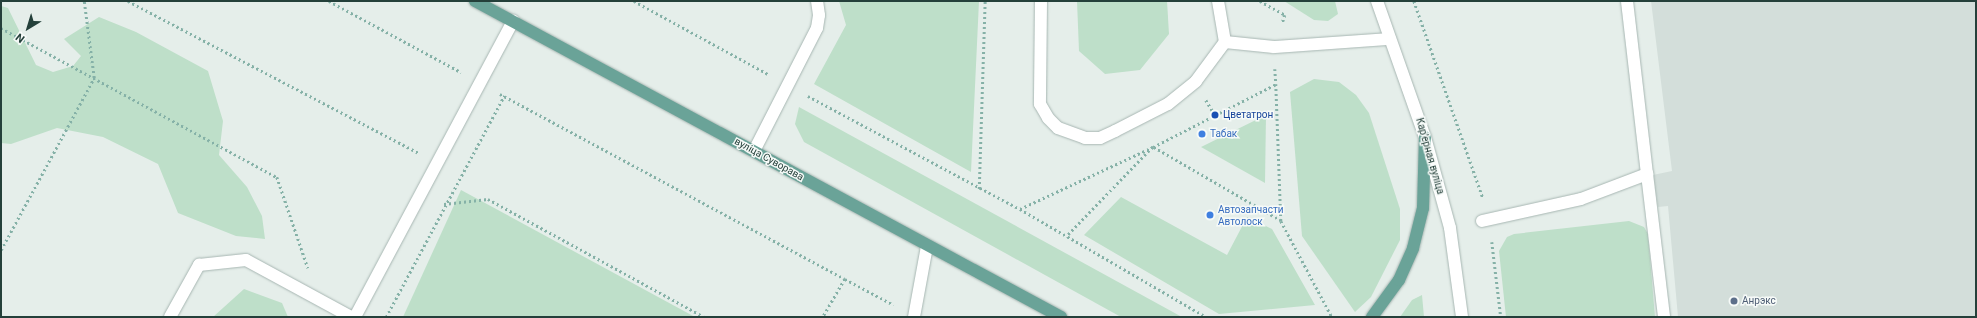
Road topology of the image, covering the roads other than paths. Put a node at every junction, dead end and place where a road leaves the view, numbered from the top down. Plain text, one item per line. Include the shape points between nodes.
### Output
1 (476, 1) edge
2 (817, 1) edge
3 (1041, 1) edge
4 (1218, 1) edge
5 (1377, 1) edge
6 (1627, 1) edge
7 (513, 21) junction
8 (1388, 39) junction
9 (1224, 42) junction
10 (1425, 137) junction
11 (754, 150) junction
12 (1646, 174) junction
13 (1486, 220) road end
14 (927, 246) junction
15 (914, 316) edge
16 (170, 317) edge
17 (351, 317) edge
18 (355, 317) edge
19 (1061, 317) edge
20 (1372, 317) edge
21 (1462, 317) edge
22 (1664, 317) edge

1 - 7 main road, вуліца Суворава
2 - 11 street via 817,28
3 - 9 street via 1040,104 1058,128 1078,136 1100,138 1168,104 1196,81
4 - 9 street
5 - 8 street, Карʼерная вуліца
6 - 12 street
7 - 11 main road, вуліца Суворава
7 - 18 street
8 - 9 street via 1274,48
8 - 10 street, Карʼерная вуліца
10 - 20 main road via 1423,208 1413,248 1399,280
10 - 21 street, Карʼерная вуліца via 1450,228
11 - 14 main road, вуліца Суворава
12 - 13 street via 1580,199
12 - 22 street
14 - 15 street
14 - 19 main road, вуліца Суворава
16 - 17 street via 199,265 246,260

